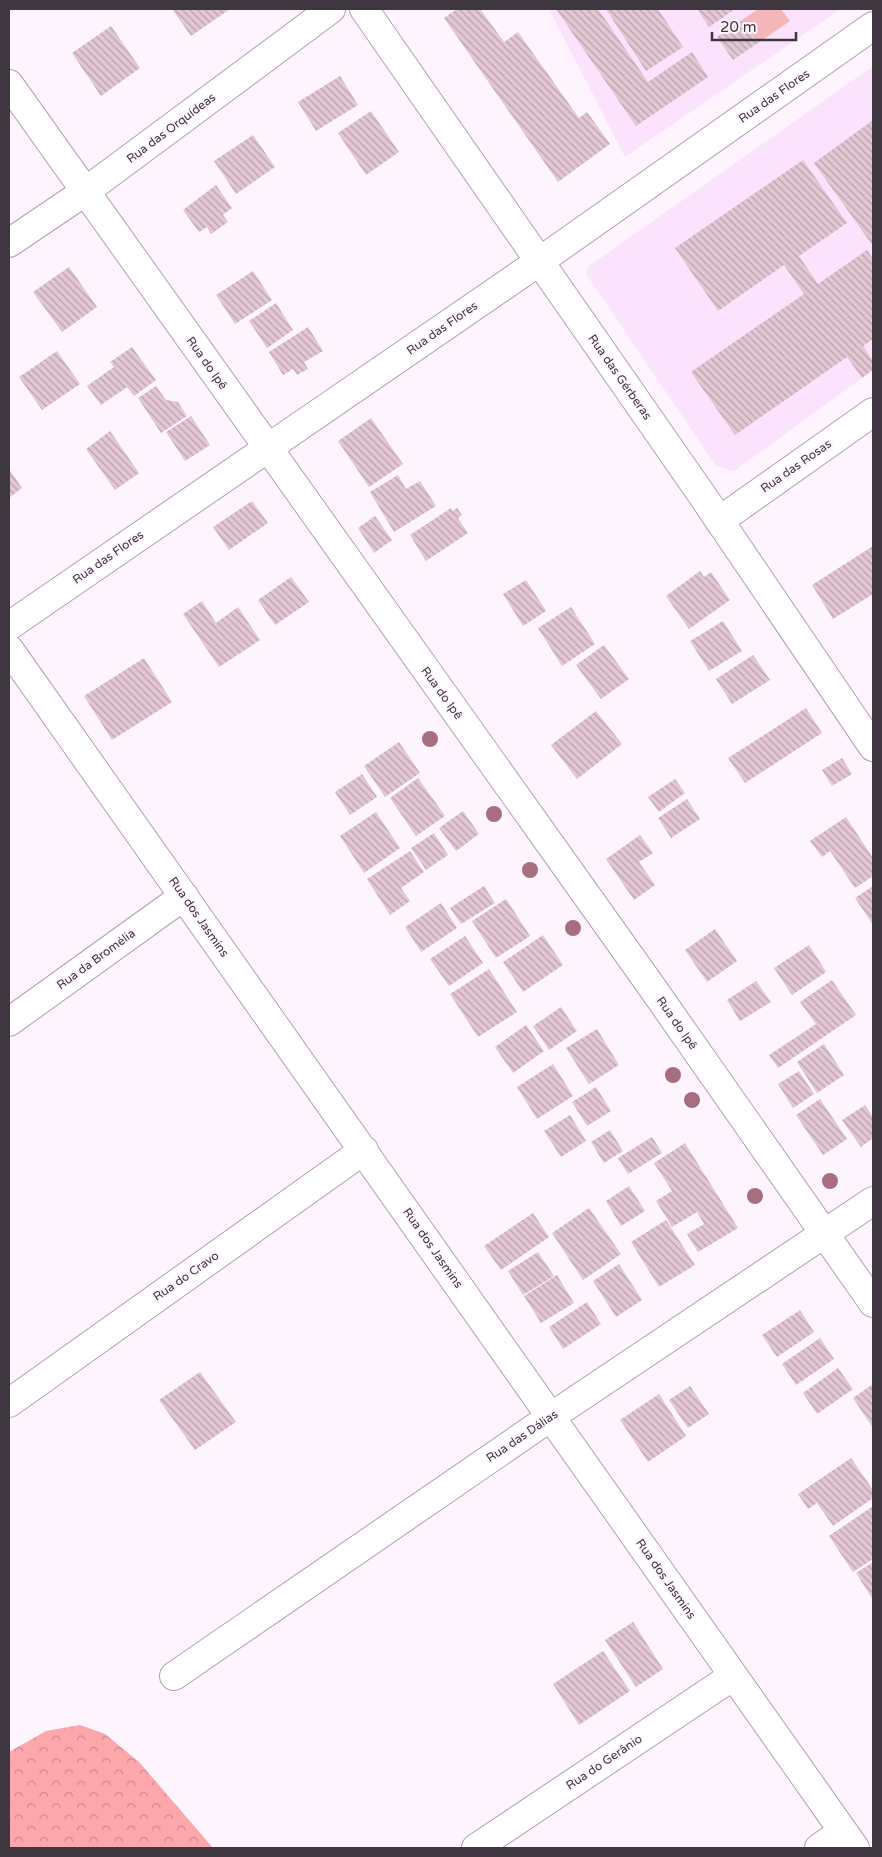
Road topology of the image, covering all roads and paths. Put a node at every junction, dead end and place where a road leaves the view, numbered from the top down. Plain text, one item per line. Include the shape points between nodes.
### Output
1 (331, 9) edge
2 (364, 9) edge
3 (873, 26) edge
4 (9, 84) edge
5 (86, 191) junction
6 (9, 244) edge
7 (540, 260) junction
8 (873, 412) edge
9 (267, 448) junction
10 (719, 520) junction
11 (9, 626) edge
12 (9, 648) edge
13 (873, 747) edge
14 (184, 896) junction
15 (9, 1022) edge
16 (364, 1150) junction
17 (873, 1201) edge
18 (825, 1235) junction
19 (873, 1303) edge
20 (9, 1403) edge
21 (552, 1416) junction
22 (174, 1676) dead end
23 (733, 1676) junction
24 (849, 1840) edge
25 (476, 1848) edge
26 (819, 1848) edge

1 - 5 street, Rua das Orquídeas
2 - 7 street, Rua das Gérberas
3 - 7 street, Rua das Flores
4 - 5 street, Rua do Ipê
5 - 6 street, Rua das Orquídeas
5 - 9 street, Rua do Ipê
7 - 9 street, Rua das Flores
7 - 10 street, Rua das Gérberas
8 - 10 street, Rua das Rosas
9 - 11 street, Rua das Flores
9 - 18 street, Rua do Ipê
10 - 13 street, Rua das Gérberas
12 - 14 street, Rua dos Jasmins
14 - 15 street, Rua da Bromélia
14 - 16 street, Rua dos Jasmins
16 - 20 street, Rua do Cravo
16 - 21 street, Rua dos Jasmins
17 - 18 street, Rua das Dálias
18 - 19 street, Rua do Ipê
18 - 21 street, Rua das Dálias
21 - 22 street, Rua das Dálias
21 - 23 street, Rua dos Jasmins
23 - 24 street, Rua dos Jasmins
23 - 25 street, Rua do Gerânio
24 - 26 street

